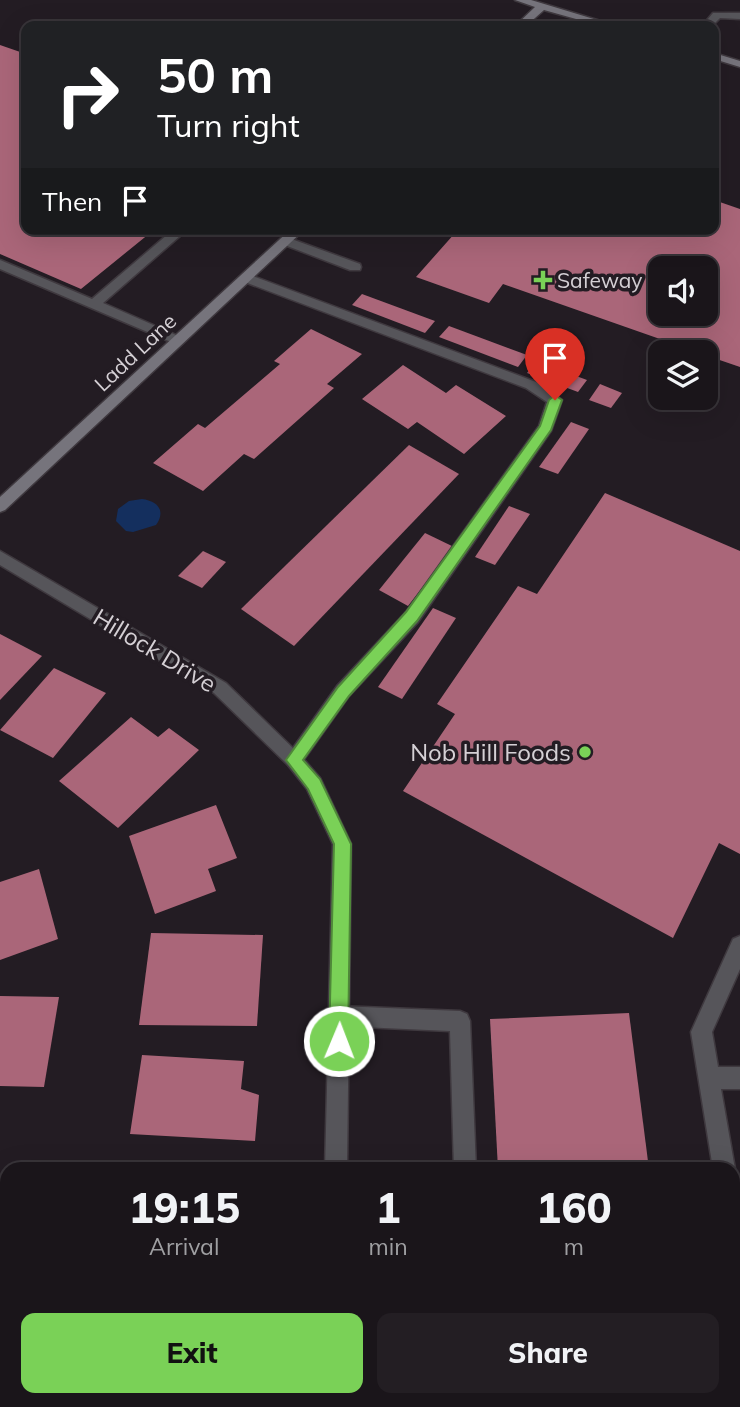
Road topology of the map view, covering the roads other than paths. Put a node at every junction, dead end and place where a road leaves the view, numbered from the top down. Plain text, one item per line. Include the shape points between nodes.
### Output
1 (520, 0) edge
2 (545, 3) edge
3 (740, 16) edge
4 (525, 21) edge
5 (597, 21) edge
6 (712, 21) edge
7 (719, 58) edge
8 (740, 64) edge
9 (175, 235) edge
10 (292, 235) edge
11 (286, 241) junction
12 (0, 264) edge
13 (355, 267) dead end
14 (247, 278) junction
15 (94, 304) junction
16 (178, 341) junction
17 (0, 506) edge
18 (0, 557) edge
19 (294, 760) junction
20 (740, 946) edge
21 (339, 1016) junction
22 (709, 1078) junction
23 (740, 1078) edge
24 (336, 1162) edge
25 (464, 1162) edge
26 (723, 1162) edge

1 - 2 street
2 - 4 street
2 - 5 street
3 - 6 street via 717,15
7 - 8 street
9 - 15 street
10 - 11 street, Ladd Lane
11 - 13 street
11 - 14 street, Ladd Lane
12 - 15 street
14 - 16 street, Ladd Lane
14 - 19 street via 531,385 555,400 546,427 412,617 344,691
15 - 16 street
16 - 17 street, Ladd Lane
18 - 19 street, Hillock Drive via 220,688
19 - 21 street, Hillock Drive via 314,784 342,844
20 - 22 street via 701,1032
21 - 24 street, Hillock Drive
21 - 25 street via 460,1021
22 - 23 street
22 - 26 street

